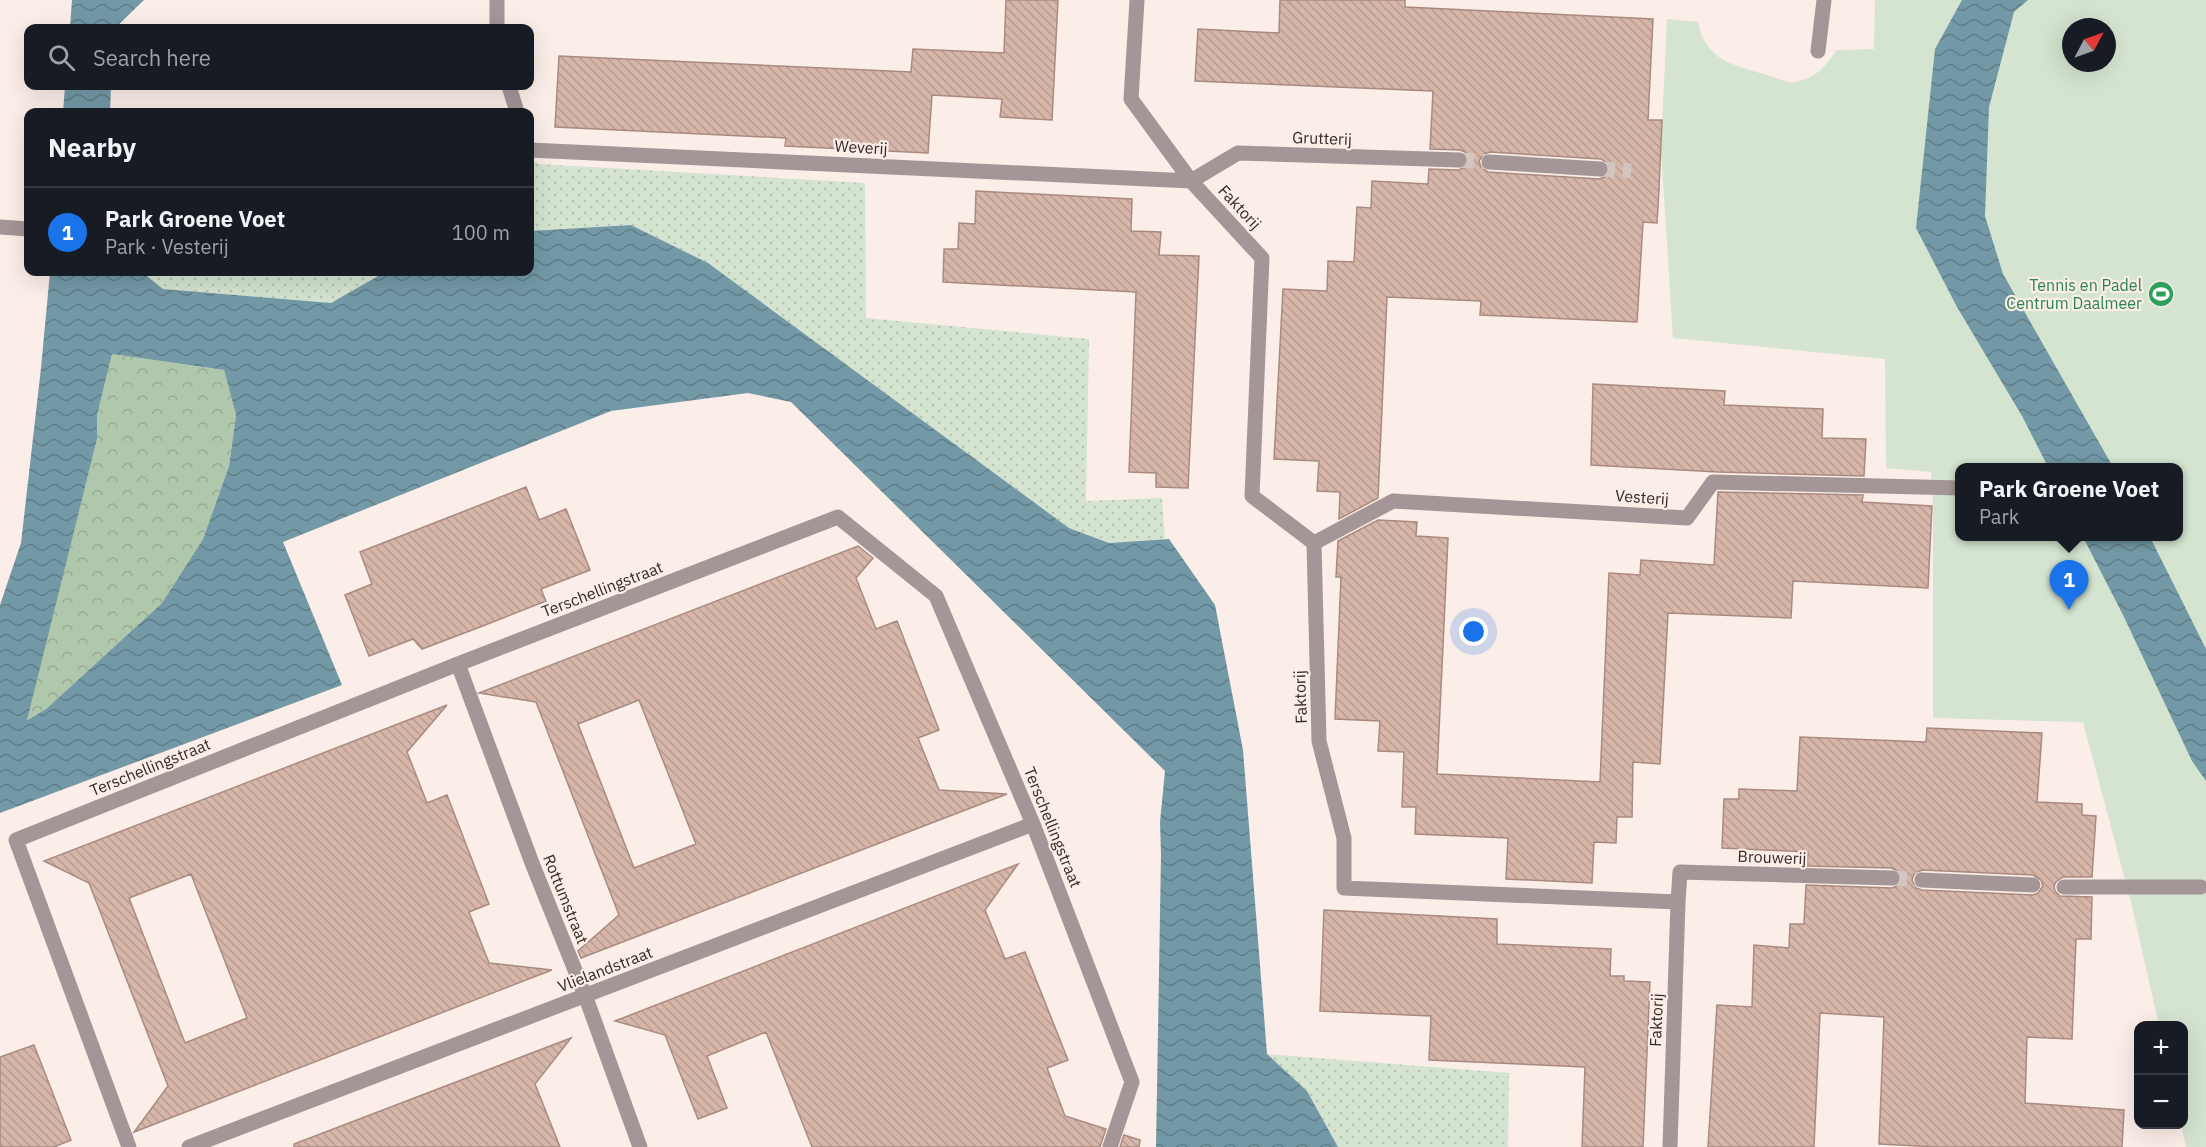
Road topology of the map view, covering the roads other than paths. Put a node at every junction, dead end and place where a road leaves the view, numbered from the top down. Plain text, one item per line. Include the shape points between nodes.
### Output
1 (497, 0) edge
2 (1137, 0) edge
3 (1824, 0) edge
4 (497, 24) edge
5 (1818, 51) dead end
6 (510, 90) edge
7 (516, 108) edge
8 (534, 150) edge
9 (1459, 160) tunnel mouth
10 (1489, 162) tunnel mouth
11 (1600, 169) tunnel mouth
12 (1191, 181) junction
13 (0, 227) edge
14 (24, 229) edge
15 (1955, 488) edge
16 (1314, 543) junction
17 (458, 664) junction
18 (1033, 824) junction
19 (1892, 878) tunnel mouth
20 (1922, 880) tunnel mouth
21 (2033, 885) dead end
22 (2064, 886) dead end
23 (2201, 887) dead end
24 (1678, 902) junction
25 (585, 995) junction
26 (129, 1147) edge
27 (189, 1147) edge
28 (640, 1147) edge
29 (1110, 1147) edge
30 (1670, 1147) edge

1 - 4 street
2 - 12 street, Faktorij via 1131,99
3 - 5 street
6 - 7 street
8 - 12 street, Weverij
9 - 12 street, Grutterij via 1238,153
10 - 11 street
12 - 16 street, Faktorij via 1262,258 1252,496
13 - 14 street
15 - 16 street, Vesterij via 1713,482 1687,518 1393,501
16 - 24 street, Faktorij via 1319,741 1344,838 1344,888
17 - 18 street, Terschellingstraat via 838,517 936,596
17 - 25 street, Rottumstraat
17 - 26 street, Terschellingstraat via 16,840
18 - 25 street, Vlielandstraat
18 - 29 street, Terschellingstraat via 1132,1082
19 - 24 street, Brouwerij via 1680,872
20 - 21 street
22 - 23 street
24 - 30 street, Faktorij
25 - 27 street, Vlielandstraat
25 - 28 street, Rottumstraat

